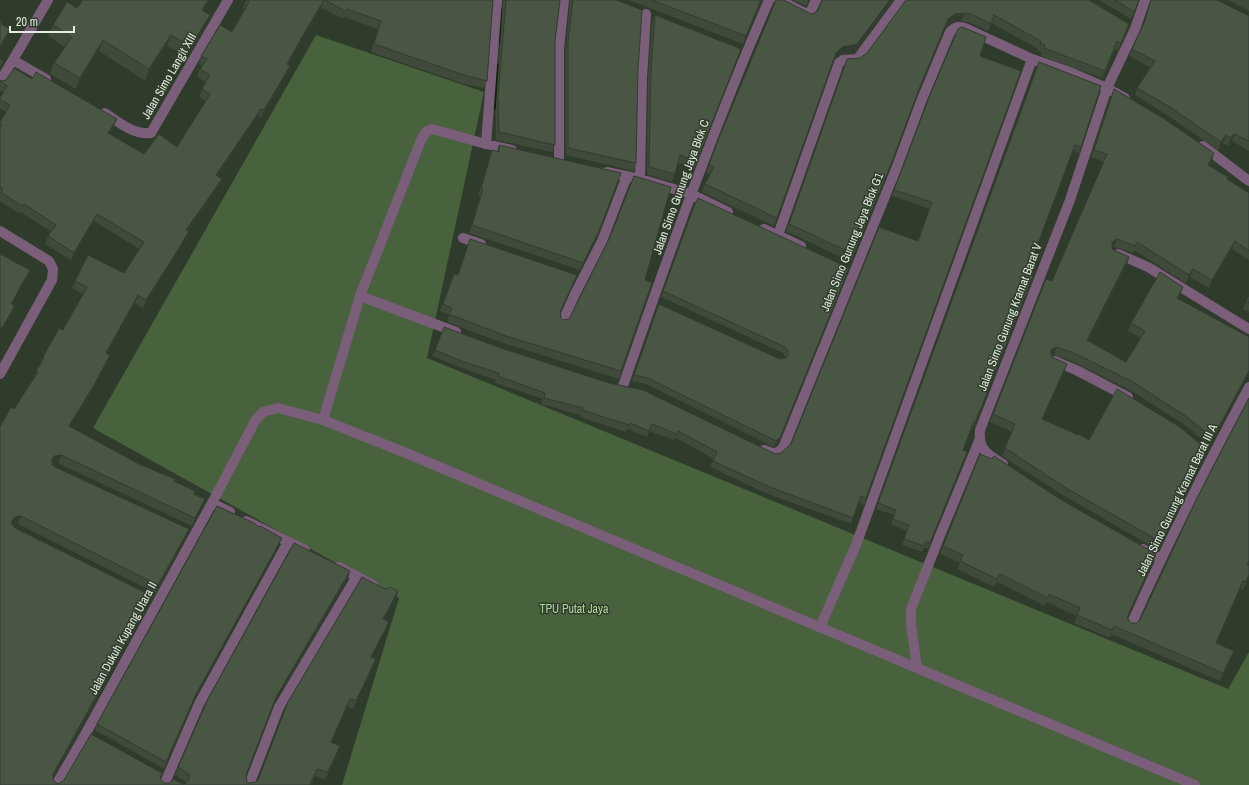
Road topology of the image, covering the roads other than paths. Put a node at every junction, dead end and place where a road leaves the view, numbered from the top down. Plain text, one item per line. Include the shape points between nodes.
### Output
1 (48, 0) edge
2 (228, 0) edge
3 (564, 0) edge
4 (769, 0) edge
5 (779, 0) edge
6 (816, 0) edge
7 (901, 0) edge
8 (1145, 0) edge
9 (496, 4) edge
10 (646, 14) dead end
11 (1032, 59) junction
12 (13, 60) junction
13 (0, 82) edge
14 (54, 83) edge
15 (1107, 88) junction
16 (1132, 102) edge
17 (95, 108) edge
18 (1197, 142) edge
19 (486, 144) junction
20 (523, 152) edge
21 (559, 160) edge
22 (597, 169) edge
23 (627, 176) junction
24 (640, 179) junction
25 (1249, 181) edge
26 (691, 194) junction
27 (740, 218) edge
28 (754, 225) edge
29 (0, 231) edge
30 (778, 235) junction
31 (464, 238) dead end
32 (493, 248) edge
33 (813, 251) edge
34 (1115, 253) edge
35 (360, 296) junction
36 (563, 321) edge
37 (1249, 329) edge
38 (464, 335) edge
39 (1054, 361) edge
40 (0, 374) edge
41 (623, 386) edge
42 (1249, 387) edge
43 (1133, 400) edge
44 (323, 420) junction
45 (979, 441) junction
46 (757, 446) edge
47 (1014, 471) edge
48 (212, 503) junction
49 (288, 542) junction
50 (1136, 545) edge
51 (315, 555) edge
52 (1161, 559) junction
53 (329, 562) edge
54 (357, 576) junction
55 (383, 590) edge
56 (1131, 625) edge
57 (820, 627) junction
58 (917, 668) junction
59 (166, 780) edge
60 (56, 785) edge
61 (249, 785) edge
62 (1195, 785) edge

1 - 12 street
2 - 17 street, Jalan Simo Langit XIII via 150,133 136,132
3 - 21 street via 559,49
4 - 26 street, Jalan Simo Gunung Jaya Blok C via 742,51
5 - 6 street via 809,16
7 - 30 street via 860,57 839,63
8 - 15 street, Jalan Simo Gunung Kramat Barat V
9 - 19 street
10 - 24 street
11 - 15 street
11 - 46 street, Jalan Simo Gunung Jaya Blok G1 via 960,26 950,32 851,270 783,448 775,454
11 - 57 street via 856,545
12 - 13 street
12 - 14 street
15 - 16 street
15 - 45 street, Jalan Simo Gunung Kramat Barat V via 1070,200 980,430
18 - 25 street
19 - 20 street
19 - 35 street via 432,129 426,132
22 - 23 street
23 - 24 street
23 - 36 street via 602,241 580,277
24 - 26 street
26 - 27 street
26 - 41 street, Jalan Simo Gunung Jaya Blok C via 656,303
28 - 30 street
29 - 40 street via 49,261 53,269 52,280
30 - 33 street
31 - 32 street
34 - 37 street via 1148,267
35 - 38 street
35 - 44 street
39 - 43 street
42 - 52 street, Jalan Simo Gunung Kramat Barat III A via 1209,453
44 - 48 street, Jalan Dukuh Kupang Utara II via 278,408 263,412 255,421
44 - 57 street, Jalan Dukuh Kupang Utara II
45 - 47 street via 985,451
45 - 58 street, Jalan Simo Gunung Kramat Barat V via 912,608 911,624
48 - 49 street
48 - 60 street, Jalan Dukuh Kupang Utara II via 192,532 155,599 89,735
49 - 51 street
49 - 59 street via 199,704
50 - 52 street
52 - 56 street, Jalan Simo Gunung Kramat Barat III A
53 - 54 street
54 - 55 street
54 - 61 street via 279,708
57 - 58 street, Jalan Dukuh Kupang Utara II
58 - 62 street, Jalan Dukuh Kupang Utara II

